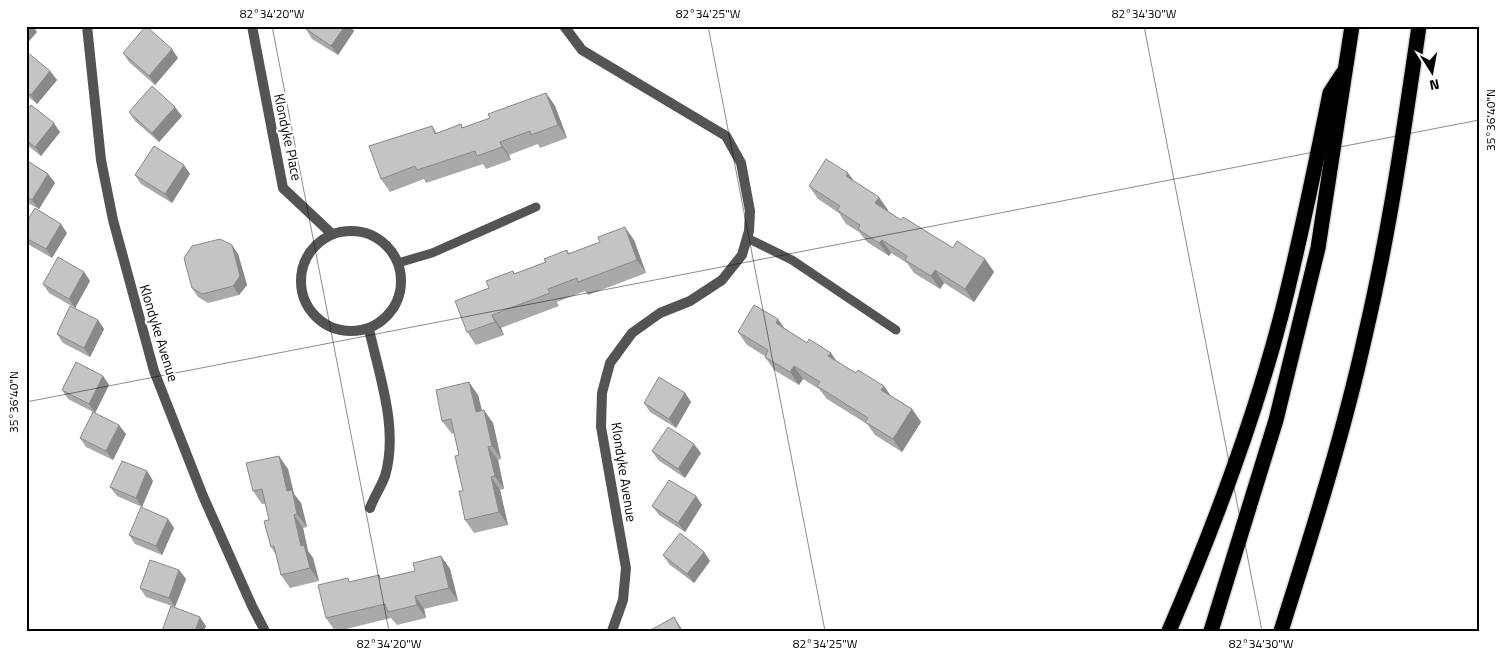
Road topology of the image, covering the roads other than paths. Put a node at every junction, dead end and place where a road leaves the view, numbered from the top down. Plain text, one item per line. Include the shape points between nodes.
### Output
1 (87, 26) edge
2 (252, 26) edge
3 (564, 26) edge
4 (1352, 26) edge
5 (1419, 26) edge
6 (1346, 68) junction
7 (536, 207) dead end
8 (332, 234) junction
9 (747, 238) junction
10 (398, 262) junction
11 (369, 329) junction
12 (896, 330) dead end
13 (370, 508) dead end
14 (266, 631) edge
15 (612, 631) edge
16 (1169, 631) edge
17 (1211, 631) edge
18 (1281, 631) edge

1 - 14 street, Klondyke Avenue via 104,177 154,371 203,496
2 - 8 street, Klondyke Place via 284,188
3 - 9 street, Klondyke Avenue via 582,50 726,136 741,163 748,195
4 - 6 highway
5 - 18 highway via 1396,181 1366,335 1340,439
6 - 16 highway via 1330,93 1281,317 1240,451
6 - 17 highway via 1318,248 1301,322 1247,517
7 - 10 lane via 432,253
8 - 10 street via 352,230 371,235 388,246
8 - 11 street via 315,244 304,261 300,280 303,300 314,316 330,328 350,332
9 - 12 lane via 792,260
9 - 15 street, Klondyke Avenue via 742,255 722,280 632,332 610,363 602,393 601,427 626,568 623,600
10 - 11 street via 402,282 397,302 386,318
11 - 13 street via 390,427 384,478

